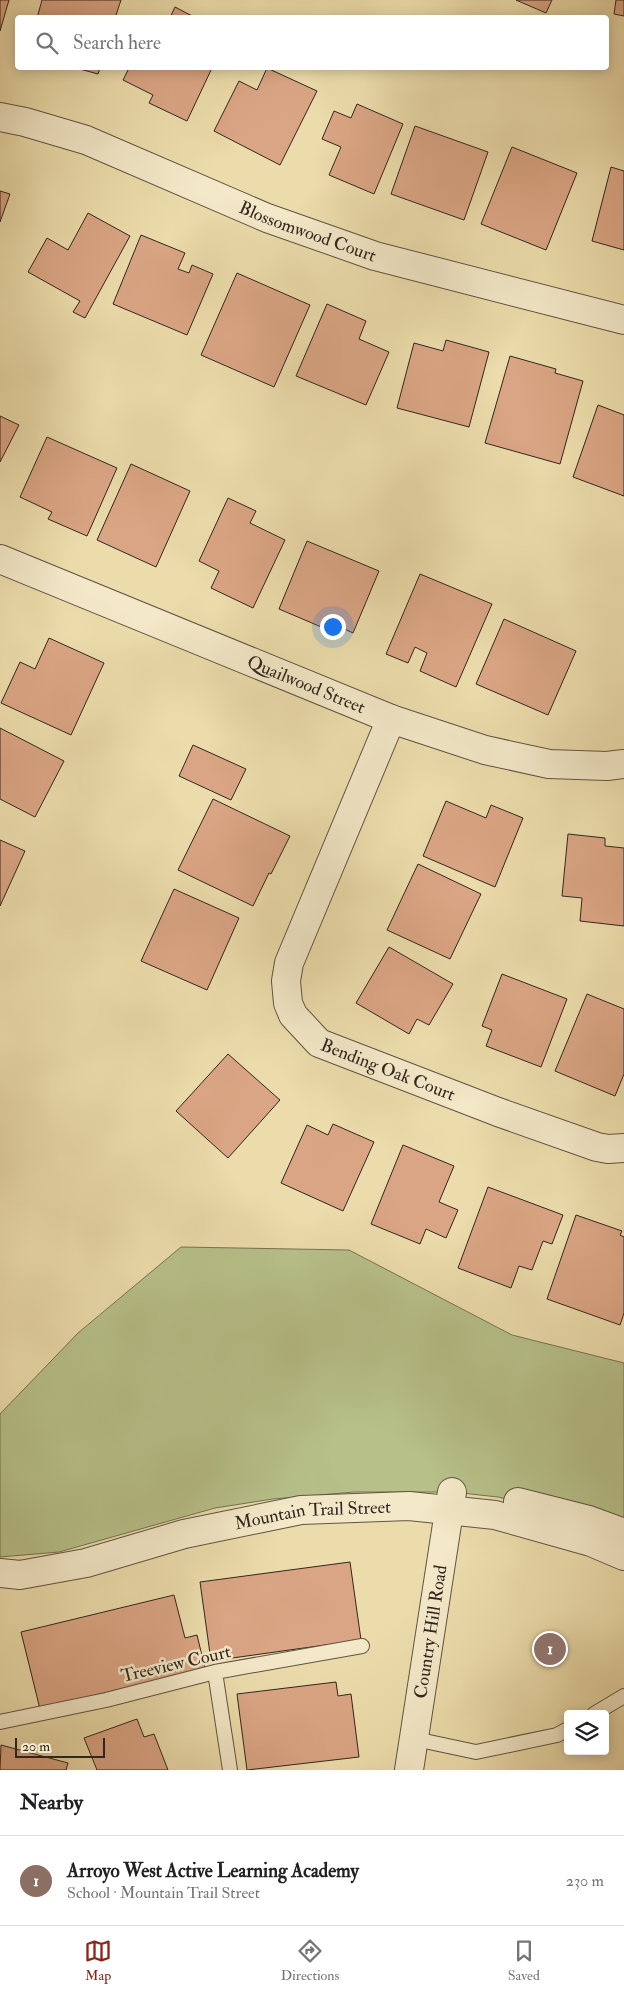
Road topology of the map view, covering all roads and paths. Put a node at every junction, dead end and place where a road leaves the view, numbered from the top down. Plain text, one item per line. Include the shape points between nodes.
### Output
1 (0, 117) edge
2 (624, 320) edge
3 (0, 559) edge
4 (391, 719) junction
5 (624, 764) edge
6 (624, 1148) edge
7 (451, 1501) junction
8 (624, 1533) edge
9 (0, 1556) edge
10 (624, 1556) edge
11 (0, 1574) edge
12 (362, 1646) dead end
13 (215, 1672) junction
14 (624, 1696) edge
15 (601, 1710) edge
16 (0, 1722) edge
17 (564, 1731) edge
18 (415, 1739) junction
19 (230, 1770) edge
20 (409, 1770) edge

1 - 2 street, Blossomwood Court via 86,140 267,218 375,256
3 - 4 street, Quailwood Street
4 - 5 street, Quailwood Street via 485,750 549,764
4 - 6 street, Bending Oak Court via 289,963 286,981 293,1015 319,1043 597,1147
7 - 8 street, Mountain Trail Street via 498,1497 589,1520
7 - 9 street, Mountain Trail Street via 354,1492 273,1498 215,1508 60,1552
7 - 10 street, Mountain Trail Street via 591,1542
7 - 11 street, Mountain Trail Street via 301,1510 184,1534 86,1563 20,1575
7 - 18 street, Country Hill Road
12 - 13 lane, Treeview Court
13 - 16 lane, Treeview Court via 106,1700
13 - 19 lane
14 - 15 lane
17 - 18 lane via 476,1752
18 - 20 street, Country Hill Road

